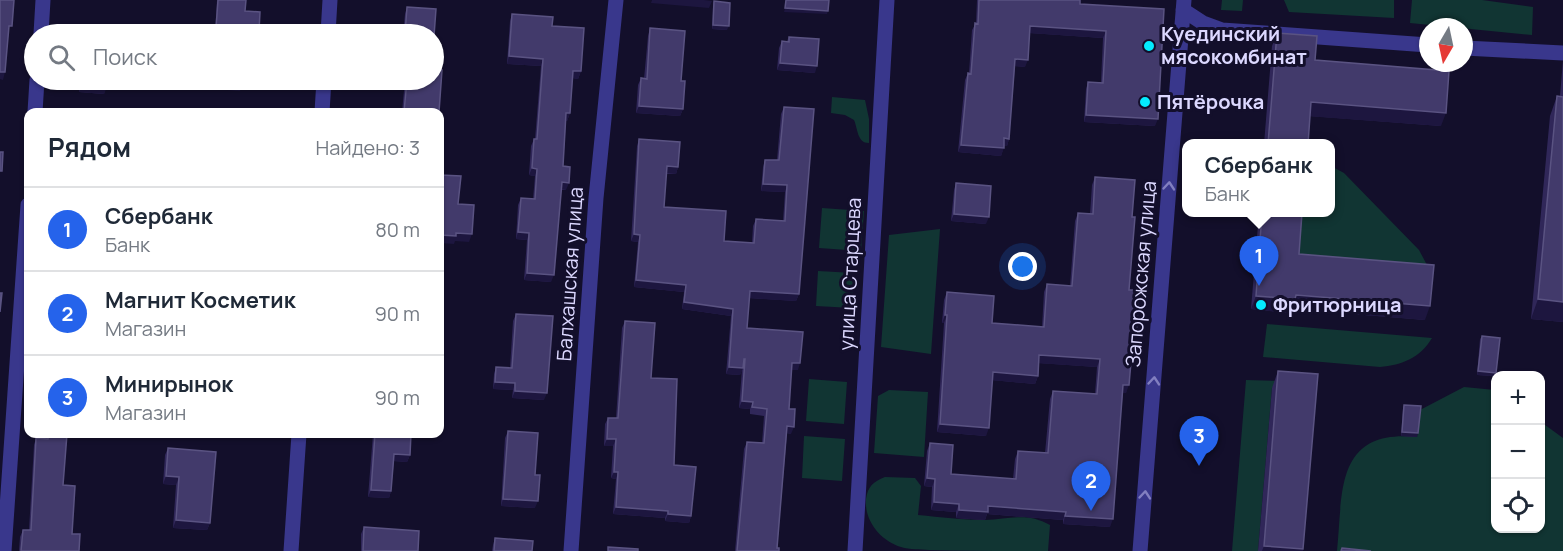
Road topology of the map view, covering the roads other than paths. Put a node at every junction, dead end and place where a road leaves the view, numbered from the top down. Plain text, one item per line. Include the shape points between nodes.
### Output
1 (43, 0) edge
2 (330, 0) edge
3 (616, 0) edge
4 (887, 0) edge
5 (1184, 5) edge
6 (42, 24) edge
7 (329, 24) edge
8 (1419, 44) edge
9 (1473, 48) edge
10 (1563, 53) edge
11 (37, 90) edge
12 (323, 90) edge
13 (35, 108) edge
14 (322, 108) edge
15 (24, 263) edge
16 (299, 438) edge
17 (4, 551) edge
18 (291, 551) edge
19 (571, 551) edge
20 (855, 551) edge
21 (1140, 551) edge

1 - 6 street
2 - 7 street
3 - 19 street, Балхашская улица via 596,198
4 - 20 street, улица Старцева
5 - 8 street via 1203,23 1222,30
21 -> 5 street, Запорожская улица
9 - 10 street
11 - 13 street
12 - 14 street
15 - 17 street
16 - 18 street

